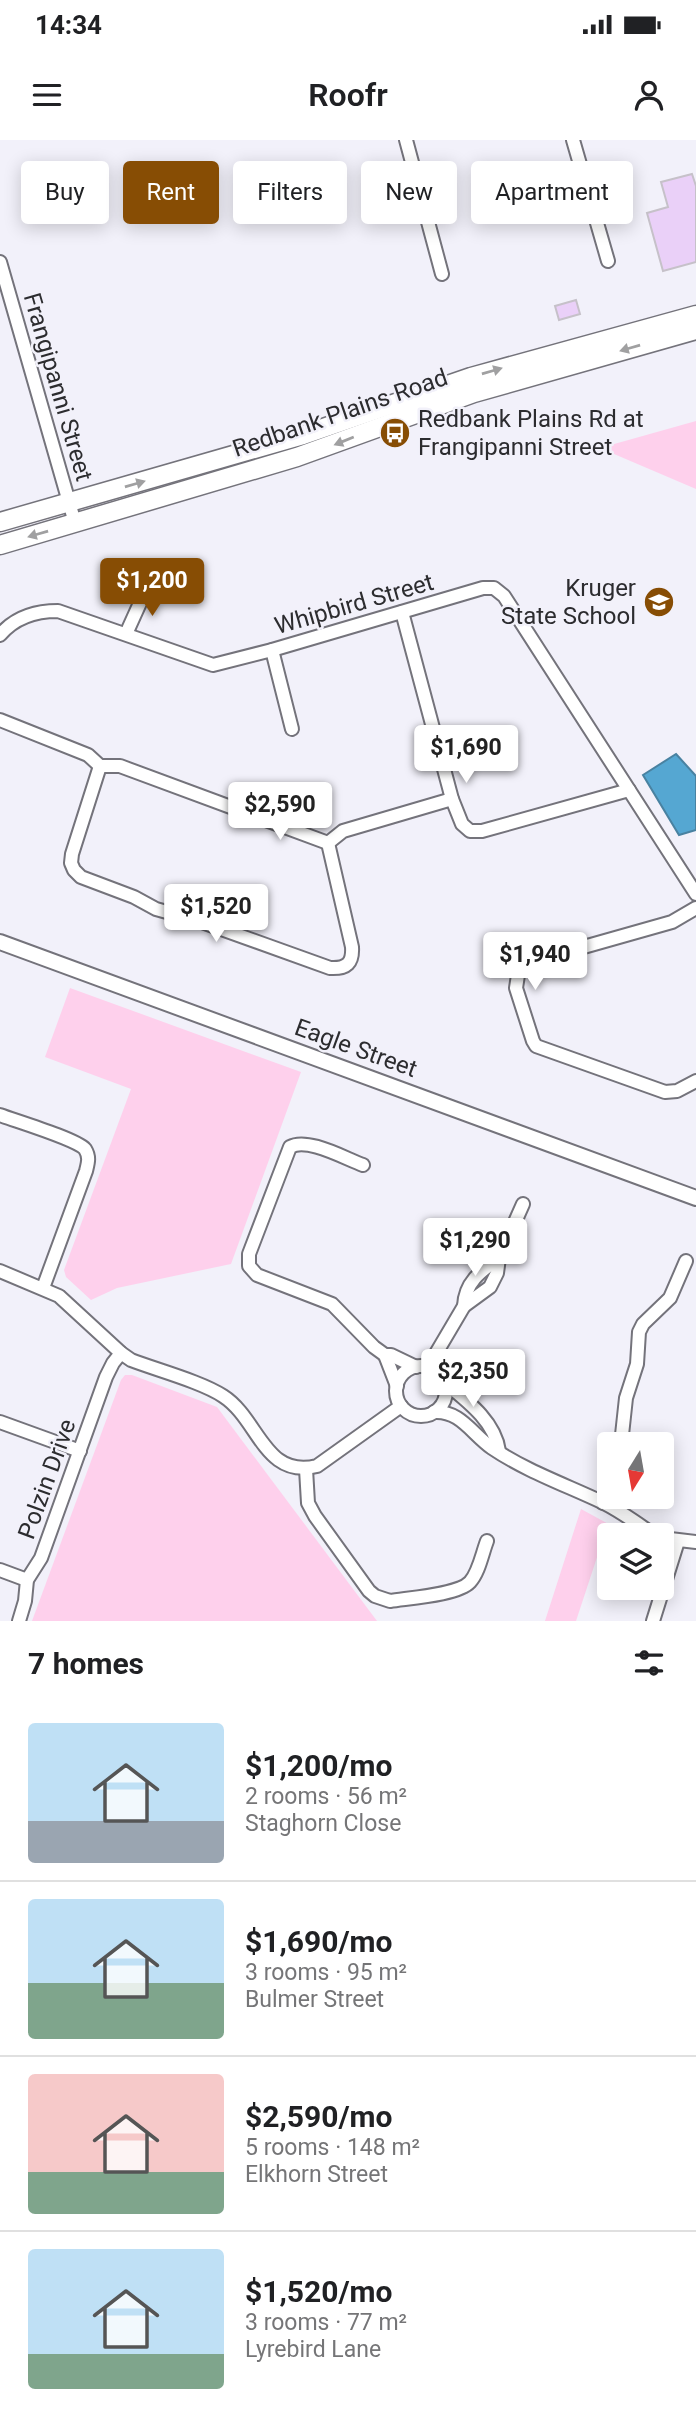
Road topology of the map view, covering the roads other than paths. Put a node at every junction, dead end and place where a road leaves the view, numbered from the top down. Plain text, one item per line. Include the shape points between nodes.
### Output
1 (405, 140) edge
2 (573, 140) edge
3 (608, 261) dead end
4 (0, 262) edge
5 (442, 274) dead end
6 (696, 314) edge
7 (696, 330) edge
8 (70, 503) junction
9 (0, 522) edge
10 (75, 523) junction
11 (0, 545) edge
12 (151, 587) dead end
13 (402, 612) junction
14 (126, 634) junction
15 (0, 635) edge
16 (272, 650) junction
17 (0, 720) edge
18 (292, 729) dead end
19 (100, 766) junction
20 (629, 790) junction
21 (453, 799) junction
22 (328, 843) junction
23 (696, 894) edge
24 (696, 908) edge
25 (0, 942) edge
26 (696, 1081) edge
27 (0, 1115) edge
28 (363, 1165) dead end
29 (696, 1198) edge
30 (523, 1204) dead end
31 (686, 1261) dead end
32 (0, 1271) edge
33 (43, 1288) junction
34 (121, 1353) junction
35 (385, 1355) junction
36 (422, 1367) junction
37 (444, 1382) junction
38 (397, 1386) junction
39 (401, 1406) junction
40 (434, 1412) junction
41 (0, 1422) edge
42 (622, 1432) edge
43 (80, 1451) junction
44 (499, 1451) junction
45 (306, 1469) junction
46 (597, 1500) edge
47 (613, 1509) edge
48 (635, 1523) edge
49 (487, 1541) dead end
50 (674, 1541) edge
51 (678, 1542) junction
52 (696, 1542) edge
53 (0, 1570) edge
54 (27, 1580) junction
55 (19, 1621) edge
56 (653, 1621) edge

1 - 5 street
2 - 3 street
4 - 8 street, Frangipanni Street
8 -> 6 main road, Redbank Plains Road via 303,435 471,377
7 -> 10 main road, Redbank Plains Road via 452,399 329,447
8 - 9 main road, Redbank Plains Road
8 - 10 street, Frangipanni Street
10 -> 11 main road, Redbank Plains Road
12 - 14 street
13 - 16 street, Whipbird Street
13 - 20 street, Whipbird Street via 494,588
13 - 21 street
14 - 15 street, Whipbird Street via 50,611 27,616
14 - 16 street, Whipbird Street via 213,665
16 - 18 street
17 - 19 street via 88,755
19 - 22 street via 120,766
19 - 22 street via 72,854 71,863 81,877 167,914 341,968 352,956 352,947
20 - 21 street via 482,831 470,831 462,824
20 - 23 street
21 - 22 street via 343,831
24 - 26 street via 672,922 527,963 516,988 536,1045 666,1093
25 - 29 street, Eagle Street
27 - 33 street via 77,1143 87,1153 86,1171
28 - 35 street via 309,1144 290,1147 248,1260 257,1275 332,1304
30 - 36 street via 490,1287 464,1306
31 - 42 street via 670,1298 639,1332
32 - 33 street
33 - 34 street via 66,1302
34 - 43 street, Polzin Drive via 106,1377
34 - 45 street via 222,1395 275,1458
35 - 36 street
35 - 38 street
36 - 37 street via 438,1373
36 - 38 street via 402,1375
37 - 40 street via 444,1399
37 - 44 street via 488,1424
38 - 39 street
39 - 40 street via 416,1415
39 - 45 street via 326,1461
40 - 44 street via 450,1413
41 - 43 street
43 - 54 street, Polzin Drive via 41,1558
44 - 46 street via 532,1472
45 - 49 street via 308,1503 315,1516 369,1591 382,1599 457,1589 469,1583
47 - 48 street
50 - 51 street
51 - 52 street
51 - 56 street
53 - 54 street
54 - 55 street, Polzin Drive

